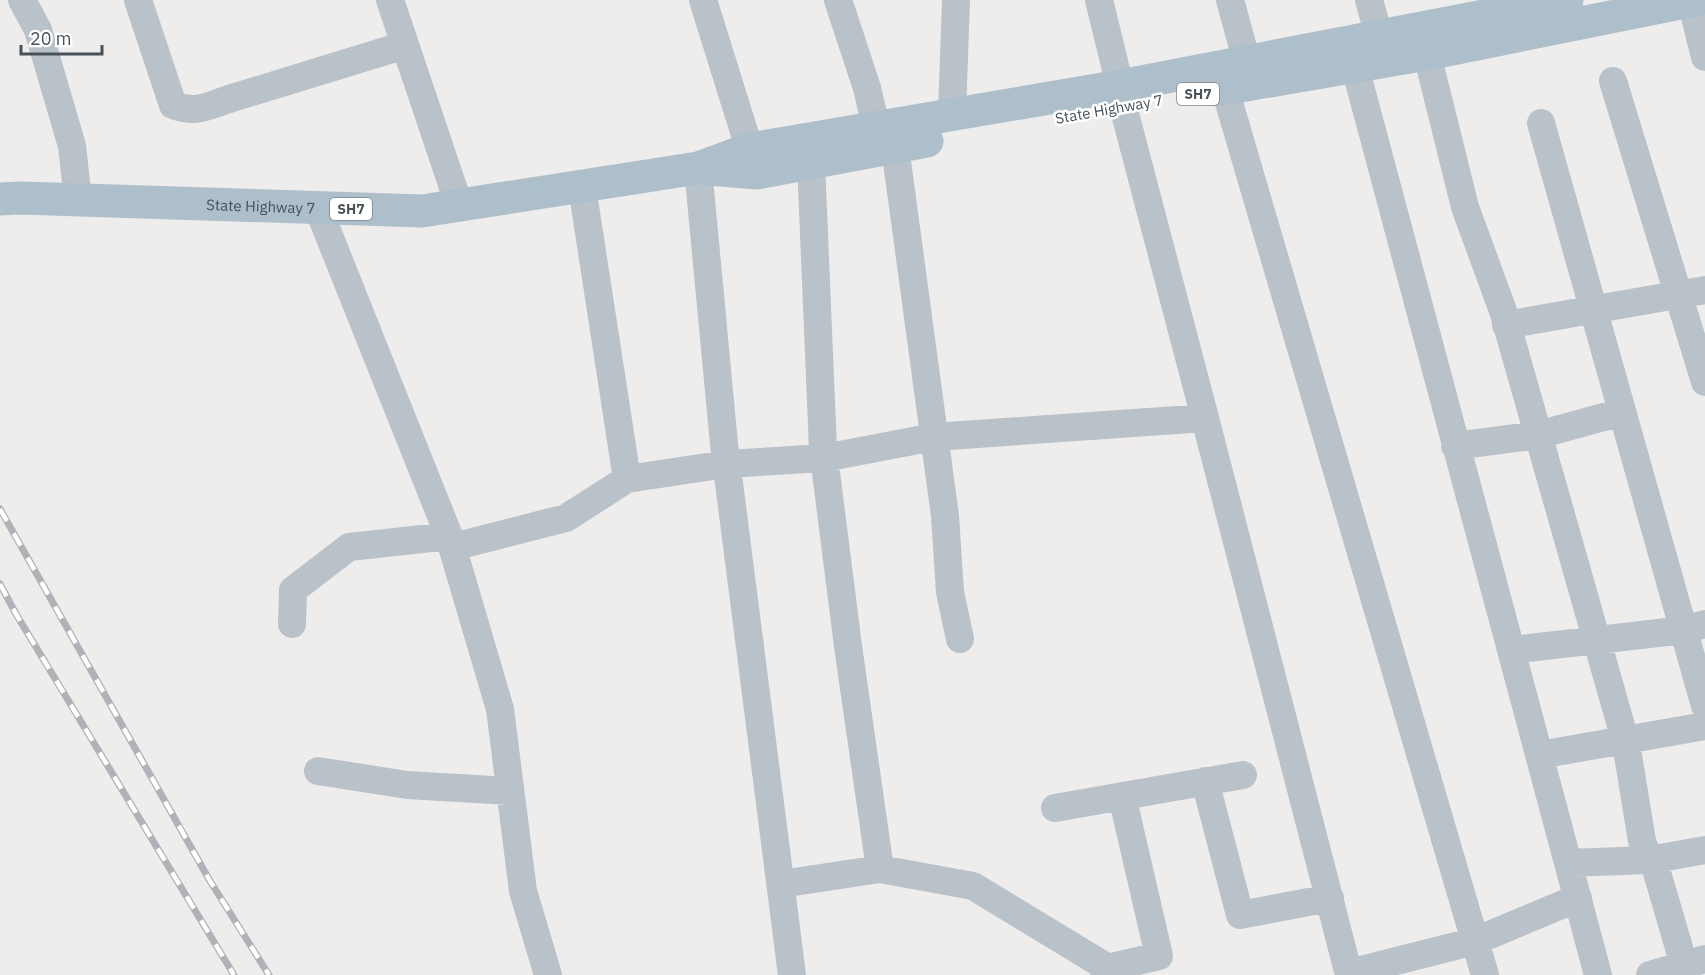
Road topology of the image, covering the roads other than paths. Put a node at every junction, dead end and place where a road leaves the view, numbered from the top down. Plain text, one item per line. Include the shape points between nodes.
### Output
1 (22, 0) edge
2 (138, 0) edge
3 (390, 0) edge
4 (703, 0) edge
5 (838, 0) edge
6 (956, 0) edge
7 (1099, 0) edge
8 (1230, 0) edge
9 (1369, 0) edge
10 (1567, 0) edge
11 (1693, 0) edge
12 (1466, 10) edge
13 (1379, 36) junction
14 (405, 45) junction
15 (1427, 54) junction
16 (1705, 57) edge
17 (1247, 62) junction
18 (1355, 67) junction
19 (1613, 81) dead end
20 (1225, 89) junction
21 (1122, 96) junction
22 (952, 114) junction
23 (1541, 123) dead end
24 (885, 137) junction
25 (808, 151) junction
26 (754, 161) junction
27 (698, 168) junction
28 (582, 187) junction
29 (0, 199) edge
30 (78, 200) junction
31 (459, 206) junction
32 (318, 208) junction
33 (1691, 292) edge
34 (1593, 309) junction
35 (1506, 325) junction
36 (1705, 382) edge
37 (1622, 412) junction
38 (1206, 418) junction
39 (1538, 435) junction
40 (934, 437) junction
41 (1455, 446) junction
42 (824, 458) junction
43 (726, 464) junction
44 (627, 479) junction
45 (451, 542) junction
46 (292, 624) dead end
47 (1694, 627) edge
48 (960, 639) dead end
49 (1596, 640) junction
50 (1511, 650) junction
51 (1705, 706) edge
52 (1705, 726) edge
53 (1625, 740) junction
54 (1539, 755) junction
55 (318, 771) dead end
56 (1243, 775) dead end
57 (1205, 781) junction
58 (510, 791) junction
59 (1122, 796) junction
60 (1055, 808) dead end
61 (1705, 850) edge
62 (1651, 859) junction
63 (1568, 863) junction
64 (880, 869) junction
65 (782, 884) junction
66 (1330, 898) junction
67 (1578, 898) junction
68 (1475, 941) junction
69 (1692, 966) edge
70 (1106, 972) edge
71 (1349, 974) edge
72 (548, 975) edge
73 (792, 975) edge
74 (1485, 975) edge
75 (1598, 975) edge
76 (1650, 975) edge

1 - 30 street via 38,30 72,146
2 - 14 street via 173,105 185,110 205,108
3 - 14 street
4 - 26 street
5 - 24 street
6 - 22 street
7 - 21 street
8 - 17 street
9 - 13 street
10 - 12 main road, State Highway 7 / SH7
11 - 15 main road, State Highway 7 / SH7
11 - 16 street
12 - 13 main road, State Highway 7 / SH7
13 - 17 main road, State Highway 7 / SH7
14 - 31 street
15 - 18 main road, State Highway 7 / SH7
15 - 35 street via 1465,207
17 - 21 main road, State Highway 7 / SH7
18 - 20 main road, State Highway 7 / SH7
18 - 41 street
19 - 33 street
20 - 21 main road, State Highway 7 / SH7
20 - 68 street
21 - 22 main road, State Highway 7 / SH7
21 - 24 main road, State Highway 7 / SH7
21 - 38 street
22 - 24 main road, State Highway 7 / SH7
23 - 34 street
24 - 25 main road, State Highway 7 / SH7
24 - 40 street
25 - 26 main road, State Highway 7 / SH7
25 - 42 street
26 - 27 main road, State Highway 7 / SH7
27 - 28 main road, State Highway 7 / SH7
27 - 43 street
28 - 31 main road, State Highway 7 / SH7
28 - 44 street
29 - 30 main road, State Highway 7 / SH7
30 - 32 main road, State Highway 7 / SH7
31 - 32 main road, State Highway 7 / SH7 via 422,211
32 - 45 street
33 - 34 street
33 - 36 street
34 - 35 street
34 - 37 street
35 - 39 street
37 - 39 street
37 - 47 street
38 - 40 street
38 - 66 street
39 - 41 street
39 - 49 street
40 - 42 street
40 - 48 street via 950,592
41 - 50 street
42 - 43 street
42 - 64 street
43 - 44 street
43 - 65 street
44 - 45 street via 566,519
45 - 46 street via 349,547 293,590
45 - 58 street via 500,709
47 - 49 street
47 - 51 street
49 - 50 street
49 - 53 street
50 - 54 street
52 - 53 street
53 - 54 street
53 - 62 street via 1642,842
54 - 63 street
55 - 58 street via 407,785
56 - 57 street
57 - 59 street
57 - 66 street via 1240,915
58 - 72 street via 523,891
59 - 60 street
59 - 70 street via 1159,956
61 - 62 street
62 - 63 street
62 - 69 street
63 - 67 street
64 - 65 street
64 - 70 street via 973,886
65 - 73 street
66 - 71 street
67 - 68 street
67 - 75 street
68 - 71 street
68 - 74 street
69 - 76 street

